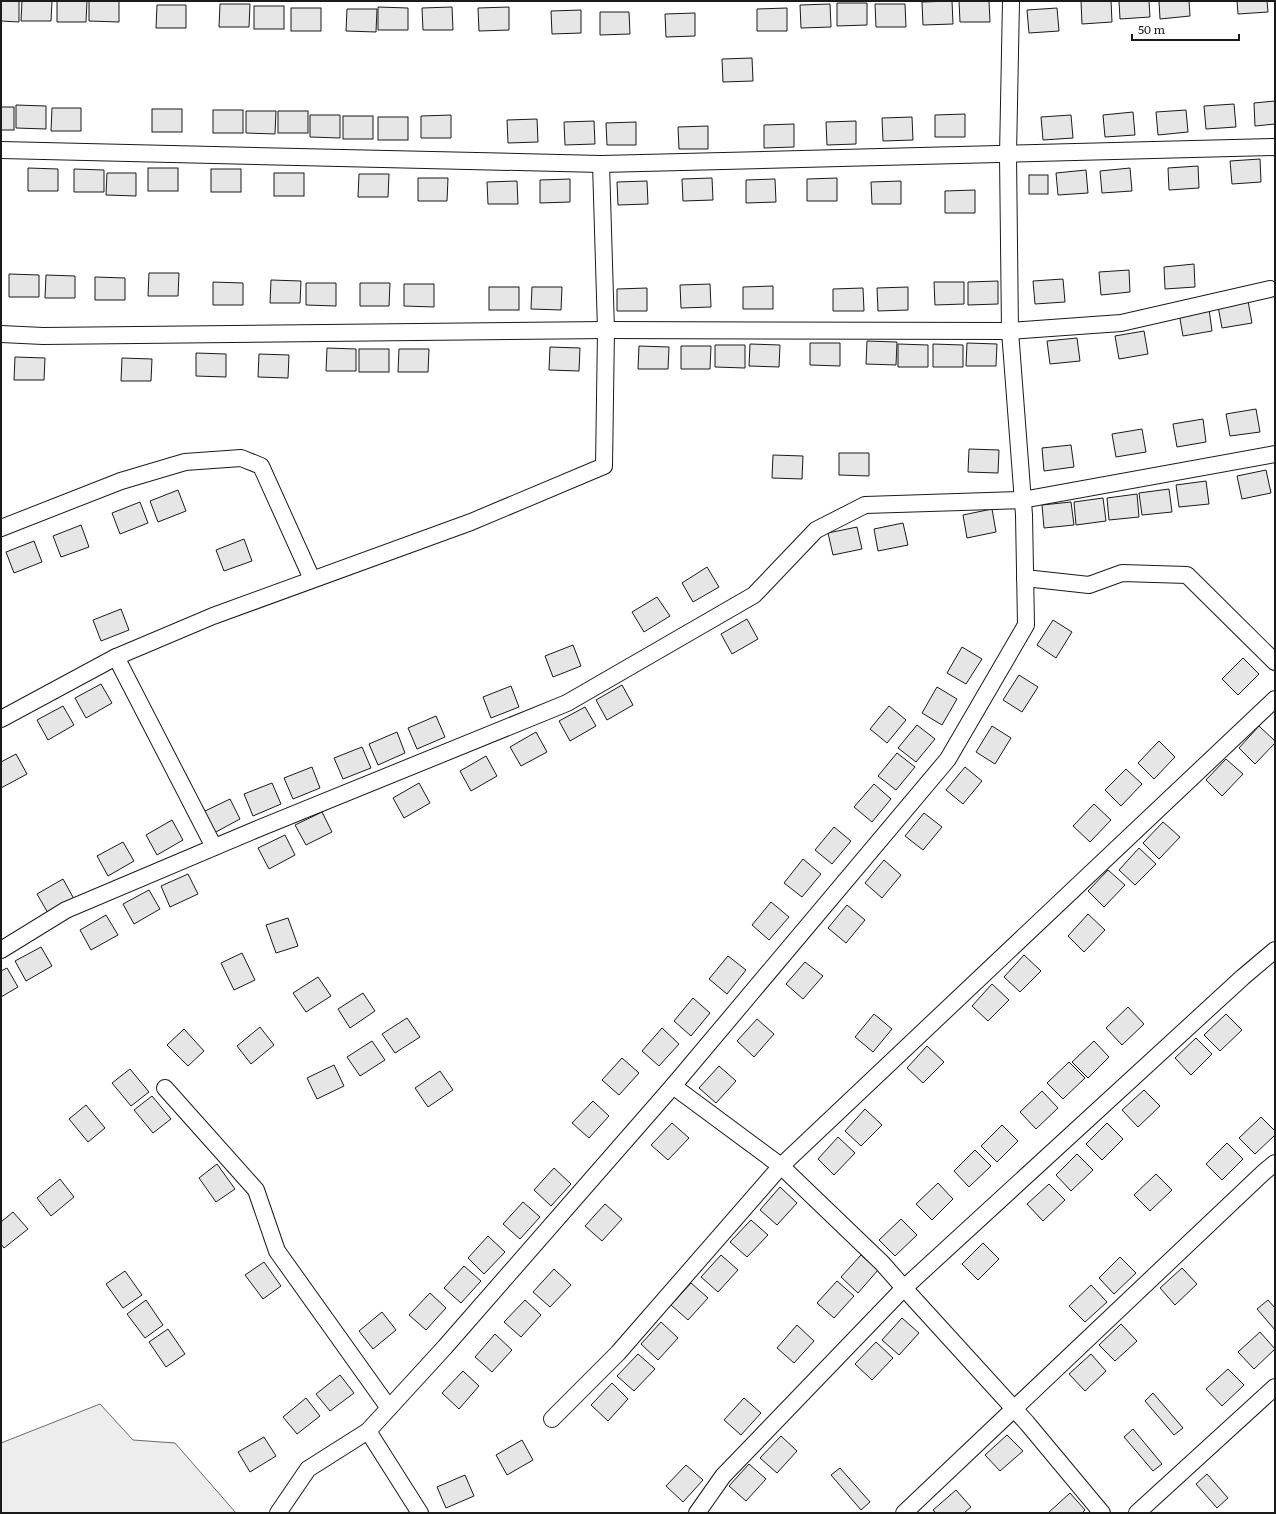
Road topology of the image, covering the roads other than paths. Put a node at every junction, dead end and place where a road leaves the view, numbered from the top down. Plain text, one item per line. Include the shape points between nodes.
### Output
1 (1011, 1) edge
2 (1275, 147) edge
3 (1, 150) edge
4 (1008, 154) junction
5 (601, 164) junction
6 (1270, 289) dead end
7 (606, 330) junction
8 (1010, 331) junction
9 (1, 334) edge
10 (1275, 454) edge
11 (1022, 500) junction
12 (1, 528) edge
13 (1025, 578) junction
14 (312, 579) junction
15 (116, 657) junction
16 (1275, 662) edge
17 (1275, 699) edge
18 (1, 719) edge
19 (214, 847) junction
20 (1, 950) edge
21 (1275, 950) edge
22 (673, 1086) junction
23 (165, 1088) dead end
24 (1275, 1163) edge
25 (781, 1166) junction
26 (904, 1288) junction
27 (1275, 1386) edge
28 (389, 1408) junction
29 (1015, 1410) junction
30 (552, 1419) dead end
31 (368, 1431) junction
32 (278, 1513) edge
33 (420, 1513) edge
34 (696, 1513) edge
35 (904, 1513) edge
36 (1102, 1513) edge
37 (1137, 1513) edge

1 - 4 street
2 - 4 street
3 - 5 street
4 - 5 street
4 - 8 street
5 - 7 street
6 - 8 street via 1120,323
7 - 8 street
7 - 9 street via 43,336
7 - 14 street via 604,466 471,522
8 - 11 street
10 - 11 street
11 - 13 street
11 - 19 street via 866,505 816,530 754,595 567,703
12 - 14 street via 121,481 185,462 241,458 261,466
13 - 16 street via 1089,585 1122,573 1187,575
13 - 22 street via 1026,625 948,759
14 - 15 street via 213,616
15 - 18 street
15 - 19 street
17 - 25 street
19 - 20 street via 66,910
21 - 26 street
22 - 25 street
22 - 28 street
23 - 28 street via 256,1190 277,1251
24 - 29 street
25 - 26 street via 882,1263
25 - 30 street via 618,1353
26 - 29 street
26 - 34 street via 724,1476
27 - 37 street
28 - 31 street
29 - 35 street
29 - 36 street
31 - 32 street via 308,1469
31 - 33 street

